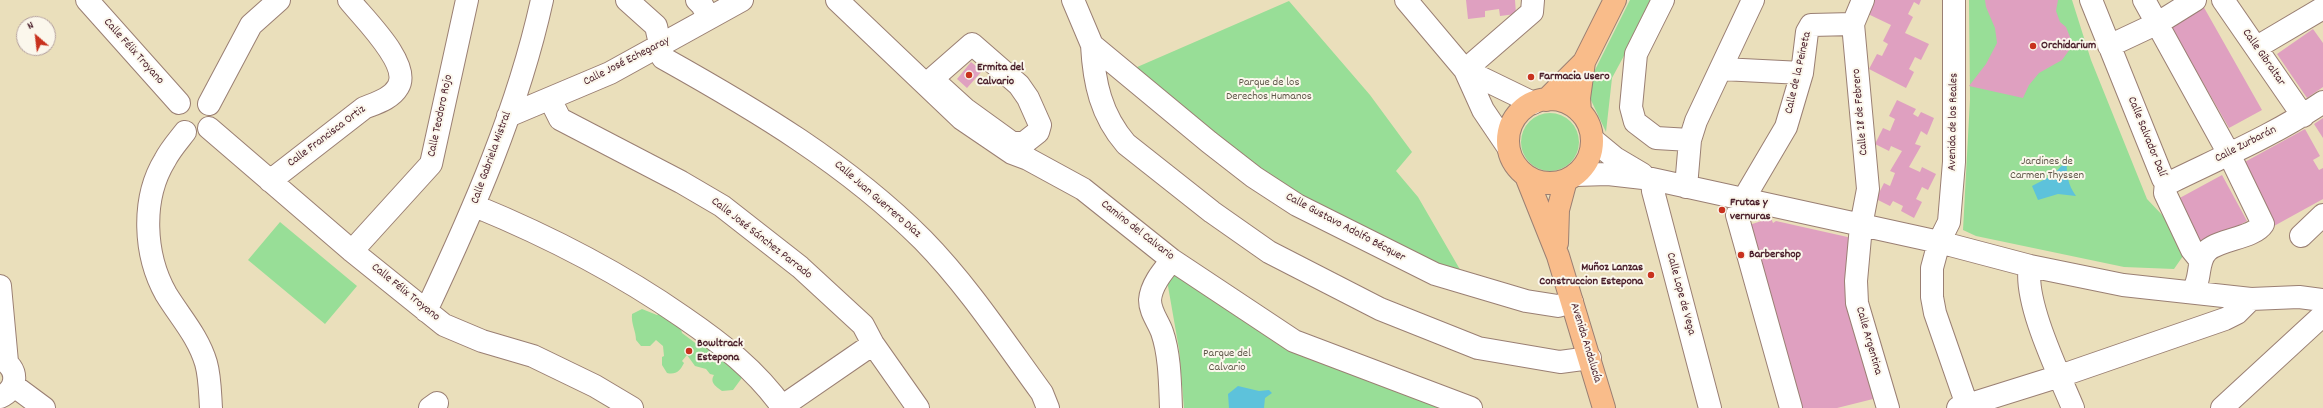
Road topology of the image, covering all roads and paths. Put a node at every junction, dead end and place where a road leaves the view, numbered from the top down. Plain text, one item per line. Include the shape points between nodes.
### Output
1 (87, 0) edge
2 (279, 0) edge
3 (349, 0) edge
4 (467, 0) edge
5 (542, 0) edge
6 (627, 0) edge
7 (697, 0) edge
8 (742, 0) edge
9 (837, 0) edge
10 (1073, 0) edge
11 (1406, 0) edge
12 (1533, 0) edge
13 (1616, 0) edge
14 (1663, 0) edge
15 (1753, 0) edge
16 (1863, 0) edge
17 (1954, 0) edge
18 (2091, 0) edge
19 (2144, 0) edge
20 (2195, 0) edge
21 (2223, 0) edge
22 (2322, 10) edge
23 (709, 18) junction
24 (2158, 23) junction
25 (1853, 24) junction
26 (661, 44) junction
27 (1092, 46) junction
28 (2110, 46) junction
29 (2257, 47) junction
30 (1584, 62) junction
31 (1722, 69) junction
32 (1465, 70) junction
33 (1802, 73) junction
34 (932, 79) joint
35 (550, 99) junction
36 (1540, 101) junction
37 (2323, 102) edge
38 (179, 103) junction
39 (209, 104) junction
40 (1040, 105) dead end
41 (1580, 112) junction
42 (508, 116) junction
43 (2303, 116) junction
44 (209, 128) junction
45 (184, 132) junction
46 (1592, 139) junction
47 (1690, 140) junction
48 (1508, 147) junction
49 (2229, 154) junction
50 (1028, 159) junction
51 (1526, 176) junction
52 (1570, 178) junction
53 (1652, 179) junction
54 (270, 181) junction
55 (2166, 182) junction
56 (1686, 187) junction
57 (1743, 200) junction
58 (475, 206) junction
59 (2323, 215) edge
60 (1861, 226) junction
61 (2301, 236) dead end
62 (1939, 242) junction
63 (352, 251) junction
64 (1558, 256) junction
65 (1172, 260) junction
66 (2200, 260) junction
67 (2030, 266) junction
68 (0, 286) edge
69 (2191, 292) junction
70 (2251, 299) junction
71 (2323, 300) edge
72 (1572, 302) junction
73 (426, 311) junction
74 (2323, 315) edge
75 (873, 344) junction
76 (1590, 358) junction
77 (3, 360) edge
78 (2060, 376) junction
79 (7, 391) edge
80 (1882, 407) edge
81 (1964, 407) edge
82 (44, 408) edge
83 (211, 408) edge
84 (632, 408) edge
85 (782, 408) edge
86 (918, 408) edge
87 (1048, 408) edge
88 (1171, 408) edge
89 (1471, 408) edge
90 (1604, 408) edge
91 (1710, 408) edge
92 (1791, 408) edge
93 (2073, 408) edge
94 (2222, 408) edge

1 - 38 street, Calle Félix Troyano
2 - 39 street via 251,25
3 - 54 street, Calle Francisca Ortiz via 396,57 401,73 398,88 382,101 364,108
4 - 63 street, Calle Teodoro Rojo via 430,164
5 - 42 street, Calle Gabriela Mistral via 534,38
6 - 26 street via 656,26
7 - 23 street
8 - 23 street, Calle José Echegaray
9 - 50 street, Camino del Calvario via 962,119 1012,153
10 - 27 street, Calle Gustavo Adolfo Bécquer
11 - 32 street
12 - 32 street via 1532,12
13 - 30 main road
14 - 47 street via 1636,54 1631,107 1635,122 1656,138
15 - 31 street
16 - 25 street, Calle 28 de Febrero
17 - 62 street, Avenida de los Reales via 1954,162 1949,222
18 - 28 street, Calle Salvador Dalí
19 - 24 street
20 - 24 street
21 - 29 street, Calle Gibraltar
22 - 29 street
23 - 26 street, Calle José Echegaray
24 - 28 street
24 - 49 street
25 - 33 street, Calle de la Peineta via 1811,25 1807,32
25 - 60 street, Calle 28 de Febrero via 1868,189
26 - 35 street, Calle José Echegaray via 610,73
26 - 87 street, Calle Juan Guerrero Díaz via 663,58 748,105 834,162 923,240 976,304 1042,393
27 - 72 street, Calle Gustavo Adolfo Bécquer via 1215,147 1297,205 1435,274 1526,301 1558,306
27 - 76 street via 1094,78 1100,101 1108,120 1126,144 1212,212 1269,252 1380,309 1478,348 1560,362
28 - 55 street, Calle Salvador Dalí
29 - 43 street, Calle Gibraltar
30 - 36 main road
30 - 41 main road via 1579,98
31 - 33 street
31 - 47 street via 1696,120
32 - 36 street
32 - 48 street via 1483,110
33 - 57 street, Calle de la Peineta via 1786,127
34 - 34 street via 972,44 1019,85 1040,125 1038,132 1024,143 1012,143 965,109
35 - 42 street, Calle José Echegaray
35 - 75 street, Calle José Sánchez Parrado via 560,119 722,206 800,267 863,325
36 - 41 main road via 1559,100
36 - 48 main road via 1522,110 1513,121
37 - 43 street, Calle Zurbarán
38 - 39 street via 192,97
38 - 45 street via 174,119
39 - 44 street via 213,116
40 - 50 street via 1045,119 1044,134
41 - 46 main road via 1586,120
42 - 58 street, Calle Gabriela Mistral
43 - 49 street, Calle Zurbarán
44 - 45 street via 192,136
44 - 54 street, Calle Félix Troyano
45 - 83 street via 165,159 155,182 149,213 150,246 152,262 166,294 195,337 206,363
46 - 52 main road via 1588,159
46 - 53 street via 1615,158
47 - 56 street
48 - 51 main road via 1511,158
49 - 55 street, Calle Zurbarán via 2171,182
49 - 66 street via 2263,224 2255,231 2213,246
50 - 65 street, Camino del Calvario via 1083,189
51 - 52 main road via 1540,182
51 - 64 main road, Avenida Andalucía
52 - 53 street via 1608,174
52 - 64 main road, Avenida Andalucía via 1558,210
53 - 56 street
53 - 91 street, Calle Lope de Vega
54 - 63 street, Calle Félix Troyano
55 - 66 street, Calle Salvador Dalí via 2165,193 2192,250
56 - 57 street
57 - 60 street
57 - 92 street, Calle de la Peineta via 1737,215
58 - 73 street, Calle Gabriela Mistral
58 - 85 street via 528,228 588,258 650,294 721,344 765,383
59 - 61 street
60 - 62 street
60 - 80 street, Calle Argentina via 1856,281 1857,303
62 - 67 street
62 - 81 street, Avenida de los Reales via 1932,268 1933,302
63 - 73 street, Calle Félix Troyano
64 - 72 main road, Avenida Andalucía
65 - 88 street via 1157,281 1150,300 1153,314 1162,332 1170,379
65 - 89 street, Camino del Calvario via 1294,341
66 - 69 street via 2196,285
67 - 69 street via 2123,286
67 - 78 street via 2027,278 2039,322
68 - 77 street
69 - 70 street
70 - 71 street via 2299,297
70 - 78 street via 2237,313 2225,319
72 - 76 main road, Avenida Andalucía
73 - 84 street, Calle Félix Troyano via 444,325 482,342 533,356 595,386
74 - 94 street
75 - 85 street
75 - 86 street, Calle José Sánchez Parrado
76 - 90 main road, Avenida Andalucía
77 - 79 street via 14,371
78 - 81 street
78 - 93 street
79 - 82 street

